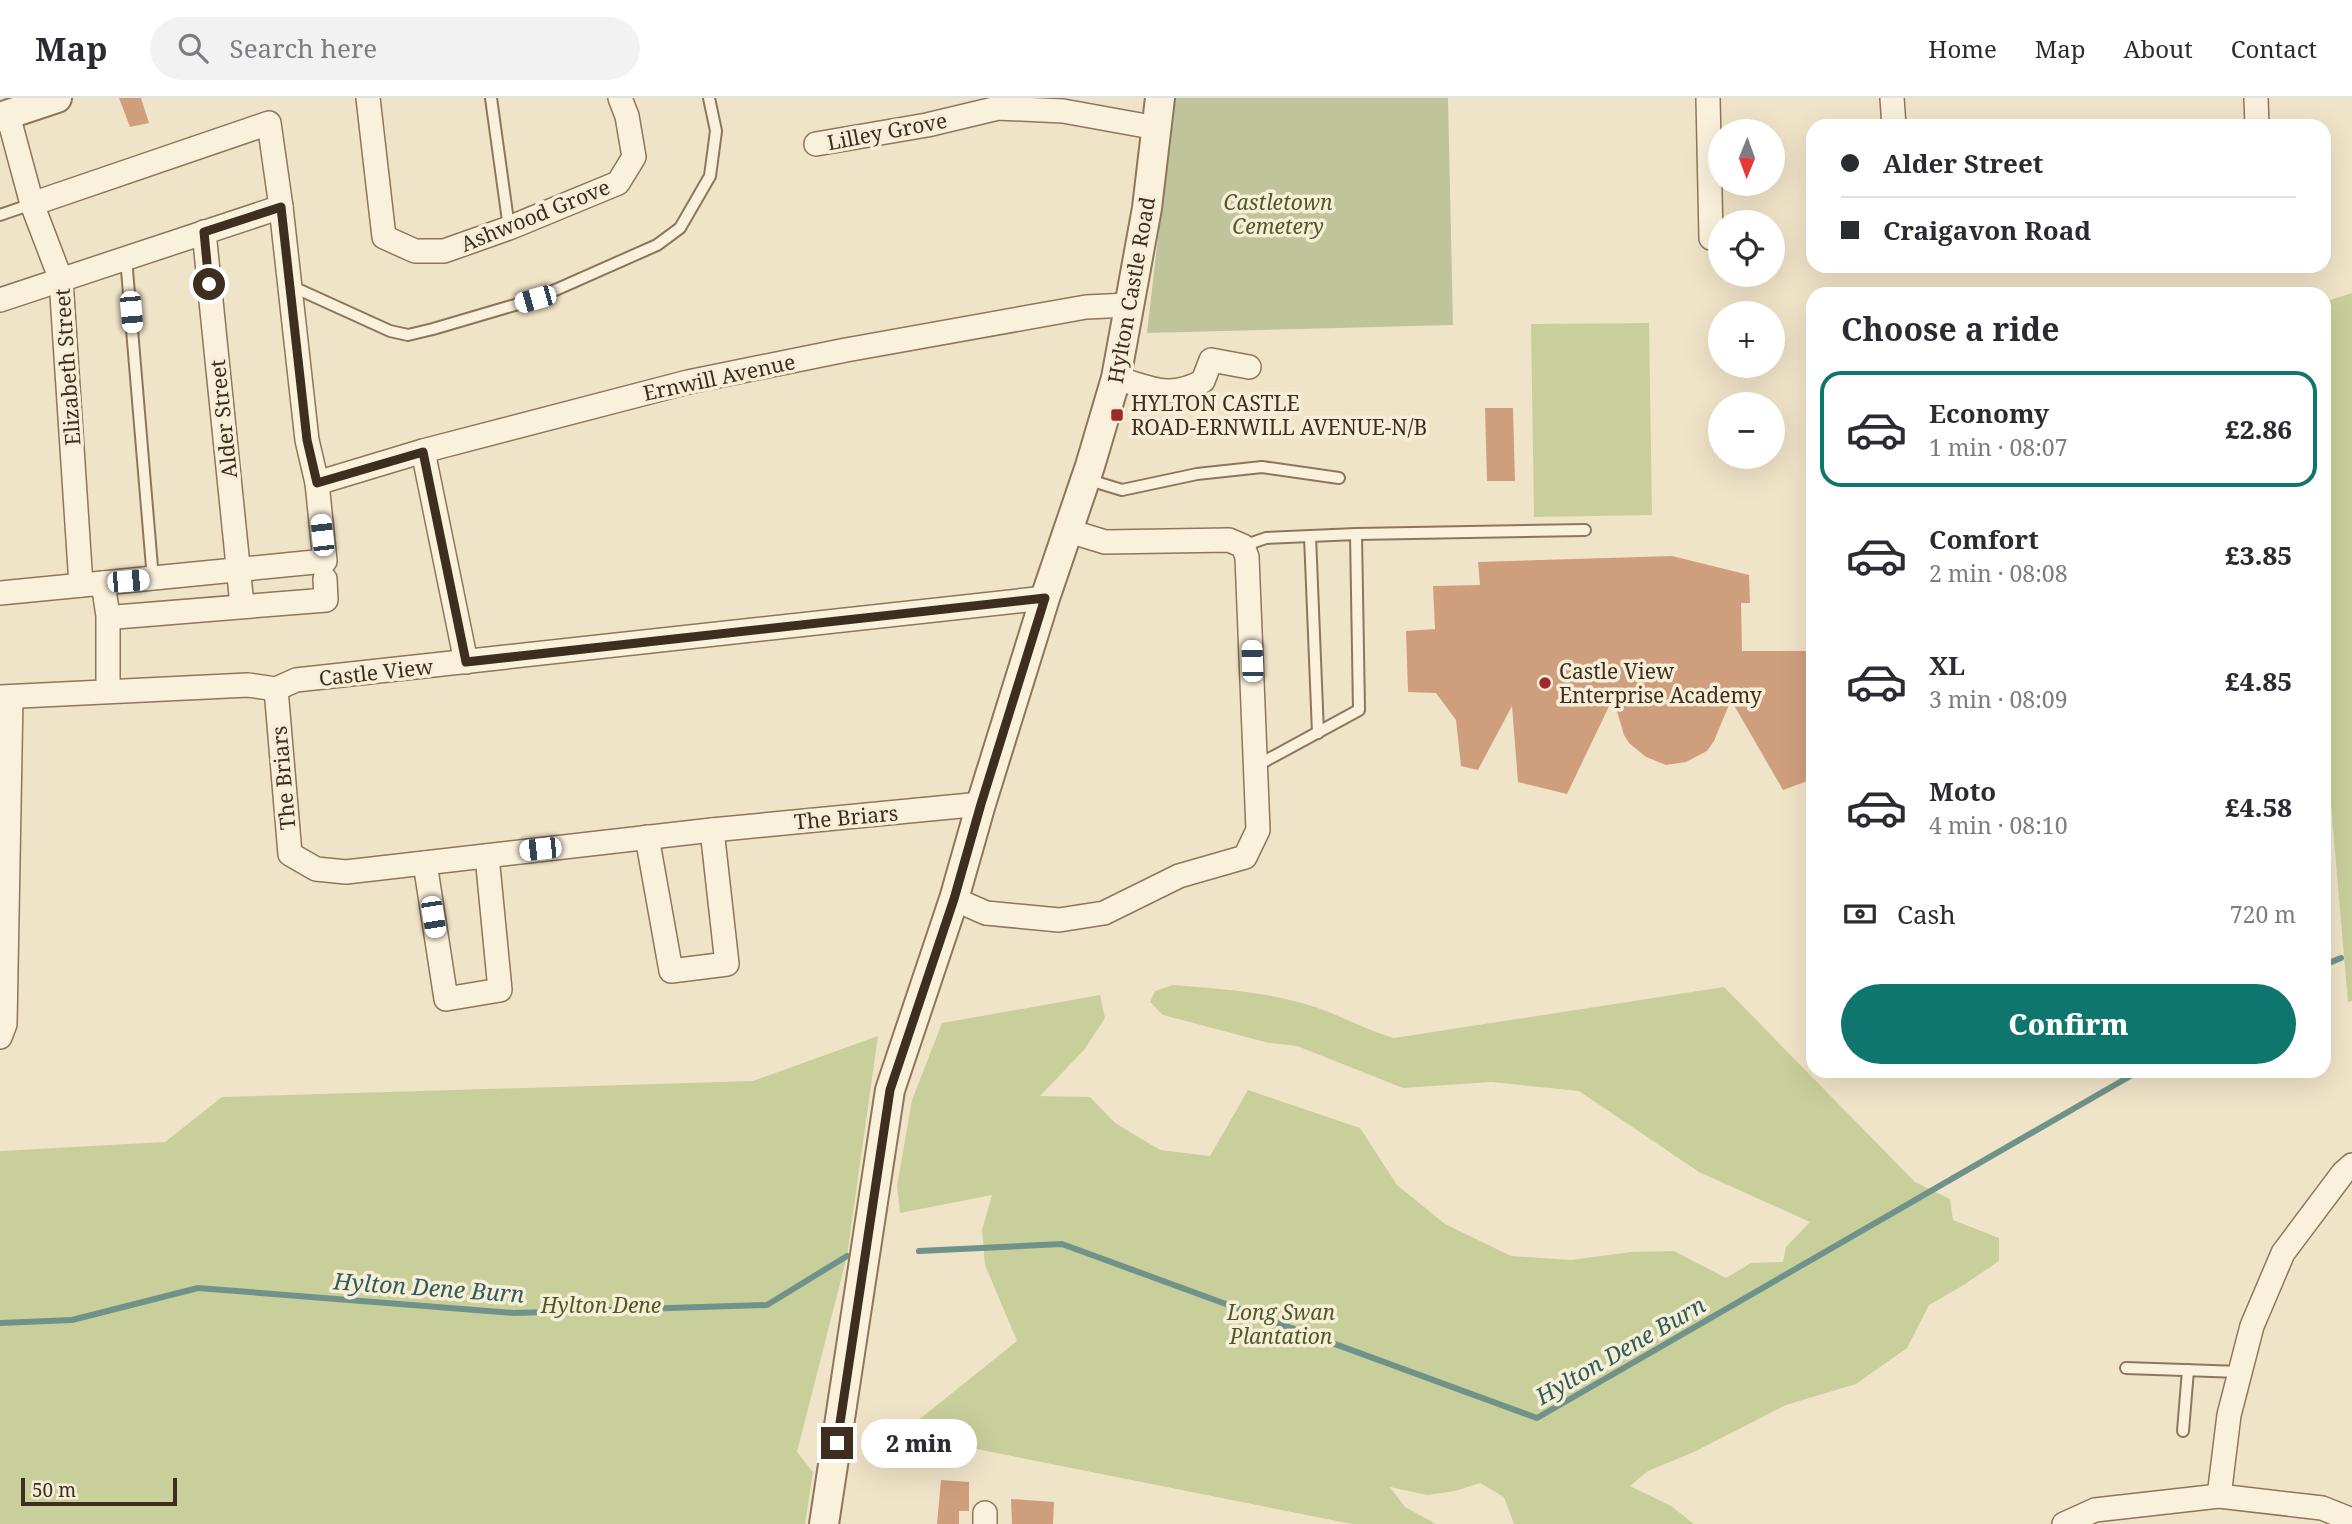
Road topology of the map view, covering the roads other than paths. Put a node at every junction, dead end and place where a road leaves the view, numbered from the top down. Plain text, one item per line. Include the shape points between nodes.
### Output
1 (57, 98) edge
2 (368, 98) edge
3 (491, 98) edge
4 (620, 98) edge
5 (709, 98) edge
6 (1160, 98) edge
7 (1708, 98) edge
8 (1892, 98) edge
9 (2256, 98) edge
10 (996, 103) edge
11 (4, 116) edge
12 (1894, 119) edge
13 (2257, 119) edge
14 (1157, 128) junction
15 (816, 144) dead end
16 (32, 204) junction
17 (281, 207) junction
18 (1710, 210) edge
19 (0, 215) edge
20 (509, 228) junction
21 (204, 232) junction
22 (126, 258) junction
23 (61, 280) junction
24 (290, 285) junction
25 (0, 299) edge
26 (1129, 305) junction
27 (1249, 367) dead end
28 (1116, 378) junction
29 (423, 452) junction
30 (1339, 478) dead end
31 (1086, 479) junction
32 (317, 483) junction
33 (1585, 530) dead end
34 (1069, 531) junction
35 (1356, 534) junction
36 (1310, 536) junction
37 (1243, 546) junction
38 (239, 570) junction
39 (153, 579) junction
40 (325, 579) dead end
41 (92, 584) junction
42 (0, 593) edge
43 (1045, 598) junction
44 (242, 605) junction
45 (116, 617) dead end
46 (466, 662) junction
47 (108, 690) junction
48 (276, 690) junction
49 (6, 697) edge
50 (1318, 733) junction
51 (1256, 766) junction
52 (981, 804) junction
53 (712, 830) junction
54 (647, 837) junction
55 (487, 856) junction
56 (425, 863) junction
57 (954, 899) junction
58 (0, 1037) edge
59 (2352, 1165) edge
60 (2126, 1368) dead end
61 (2188, 1370) junction
62 (2240, 1372) junction
63 (2183, 1431) dead end
64 (2219, 1496) junction
65 (2131, 1515) edge
66 (2352, 1520) edge
67 (824, 1524) edge
68 (2064, 1524) edge

1 - 11 street
2 - 20 street, Ashwood Grove via 384,237 415,251 444,251
3 - 20 lane
4 - 20 street, Ashwood Grove via 634,157 618,183
5 - 24 lane via 716,131 710,176 680,228 657,245 535,299 408,335
6 - 14 street, Hylton Castle Road
7 - 18 street
8 - 12 street
9 - 13 street
10 - 14 street, Lilley Grove
10 - 15 street, Lilley Grove via 927,125
11 - 16 street, Elizabeth Street
14 - 26 street, Hylton Castle Road
16 - 17 street via 269,123
16 - 19 lane
16 - 23 street, Elizabeth Street
17 - 21 street
17 - 24 street
21 - 22 street
21 - 38 street, Alder Street
22 - 23 street
22 - 39 lane
23 - 25 street
23 - 41 street, Elizabeth Street
24 - 32 street via 307,440
26 - 28 street, Hylton Castle Road
26 - 29 street, Ernwill Avenue via 1086,307 688,382
27 - 28 street via 1211,360 1203,381 1185,391 1163,392
28 - 31 street, Hylton Castle Road
29 - 32 street, Ernwill Avenue
29 - 46 street
30 - 31 lane via 1262,467 1197,474 1122,490
31 - 34 street, Hylton Castle Road
32 - 38 street via 325,561
33 - 35 lane
34 - 37 street via 1104,542 1229,540
34 - 43 street, Hylton Castle Road
35 - 36 lane
35 - 50 lane via 1359,710
36 - 37 lane via 1266,538
36 - 50 lane
37 - 51 street
38 - 39 street
38 - 44 street, Alder Street
39 - 41 street
40 - 44 street via 326,600
41 - 42 street
41 - 47 street, Elizabeth Street via 108,616
43 - 46 street, Castle View
43 - 52 street, Hylton Castle Road
44 - 45 street
46 - 48 street, Castle View via 296,680
47 - 48 street, Castle View via 248,685
47 - 49 street, Castle View
48 - 56 street, The Briars via 290,854 316,869 346,872
49 - 58 street via 5,1024
50 - 51 lane
51 - 57 street via 1258,830 1245,857 1179,876 1104,913 1059,920 986,913
52 - 53 street, The Briars
52 - 57 street, Hylton Castle Road
53 - 54 street, The Briars
53 - 54 street via 727,964 671,971
54 - 55 street, The Briars
55 - 56 street, The Briars
55 - 56 street via 500,990 446,999
57 - 67 street, Hylton Castle Road via 890,1090
59 - 62 street via 2283,1253 2252,1326
60 - 61 lane
61 - 62 lane
61 - 63 lane
62 - 64 street via 2229,1415
64 - 65 street
64 - 66 street via 2322,1508
65 - 68 street via 2095,1510

